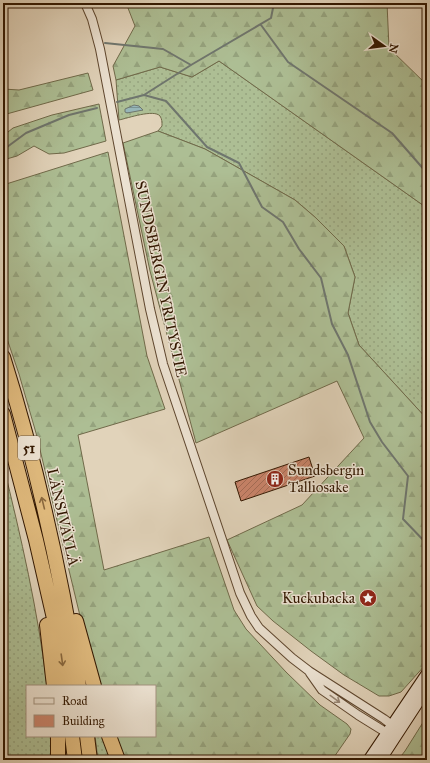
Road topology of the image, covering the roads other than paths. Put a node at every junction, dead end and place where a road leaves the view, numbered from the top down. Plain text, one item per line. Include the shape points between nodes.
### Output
1 (85, 3) edge
2 (3, 357) edge
3 (3, 414) edge
4 (36, 540) junction
5 (52, 541) junction
6 (427, 674) edge
7 (54, 685) edge
8 (66, 685) edge
9 (79, 685) edge
10 (94, 685) edge
11 (427, 688) edge
12 (392, 731) junction
13 (58, 737) edge
14 (72, 737) edge
15 (87, 737) edge
16 (109, 737) edge
17 (58, 760) edge
18 (75, 760) edge
19 (90, 760) edge
20 (118, 760) edge
21 (369, 760) edge
22 (380, 760) edge

1 - 12 street, SUNDSBERGIN YRITYSTIE via 100,48 163,364 246,605 260,628 292,658
5 -> 2 highway, LÄNSIVÄYLÄ / 51 via 22,417
3 - 4 highway, LÄNSIVÄYLÄ / 51
4 - 7 highway
4 -> 8 highway, LÄNSIVÄYLÄ / 51
5 - 9 highway, LÄNSIVÄYLÄ / 51
5 - 10 highway via 69,592
6 - 12 main road
11 - 12 main road
12 - 21 main road
12 - 22 main road
13 - 17 highway
14 - 18 highway
15 - 19 highway
16 - 20 highway

